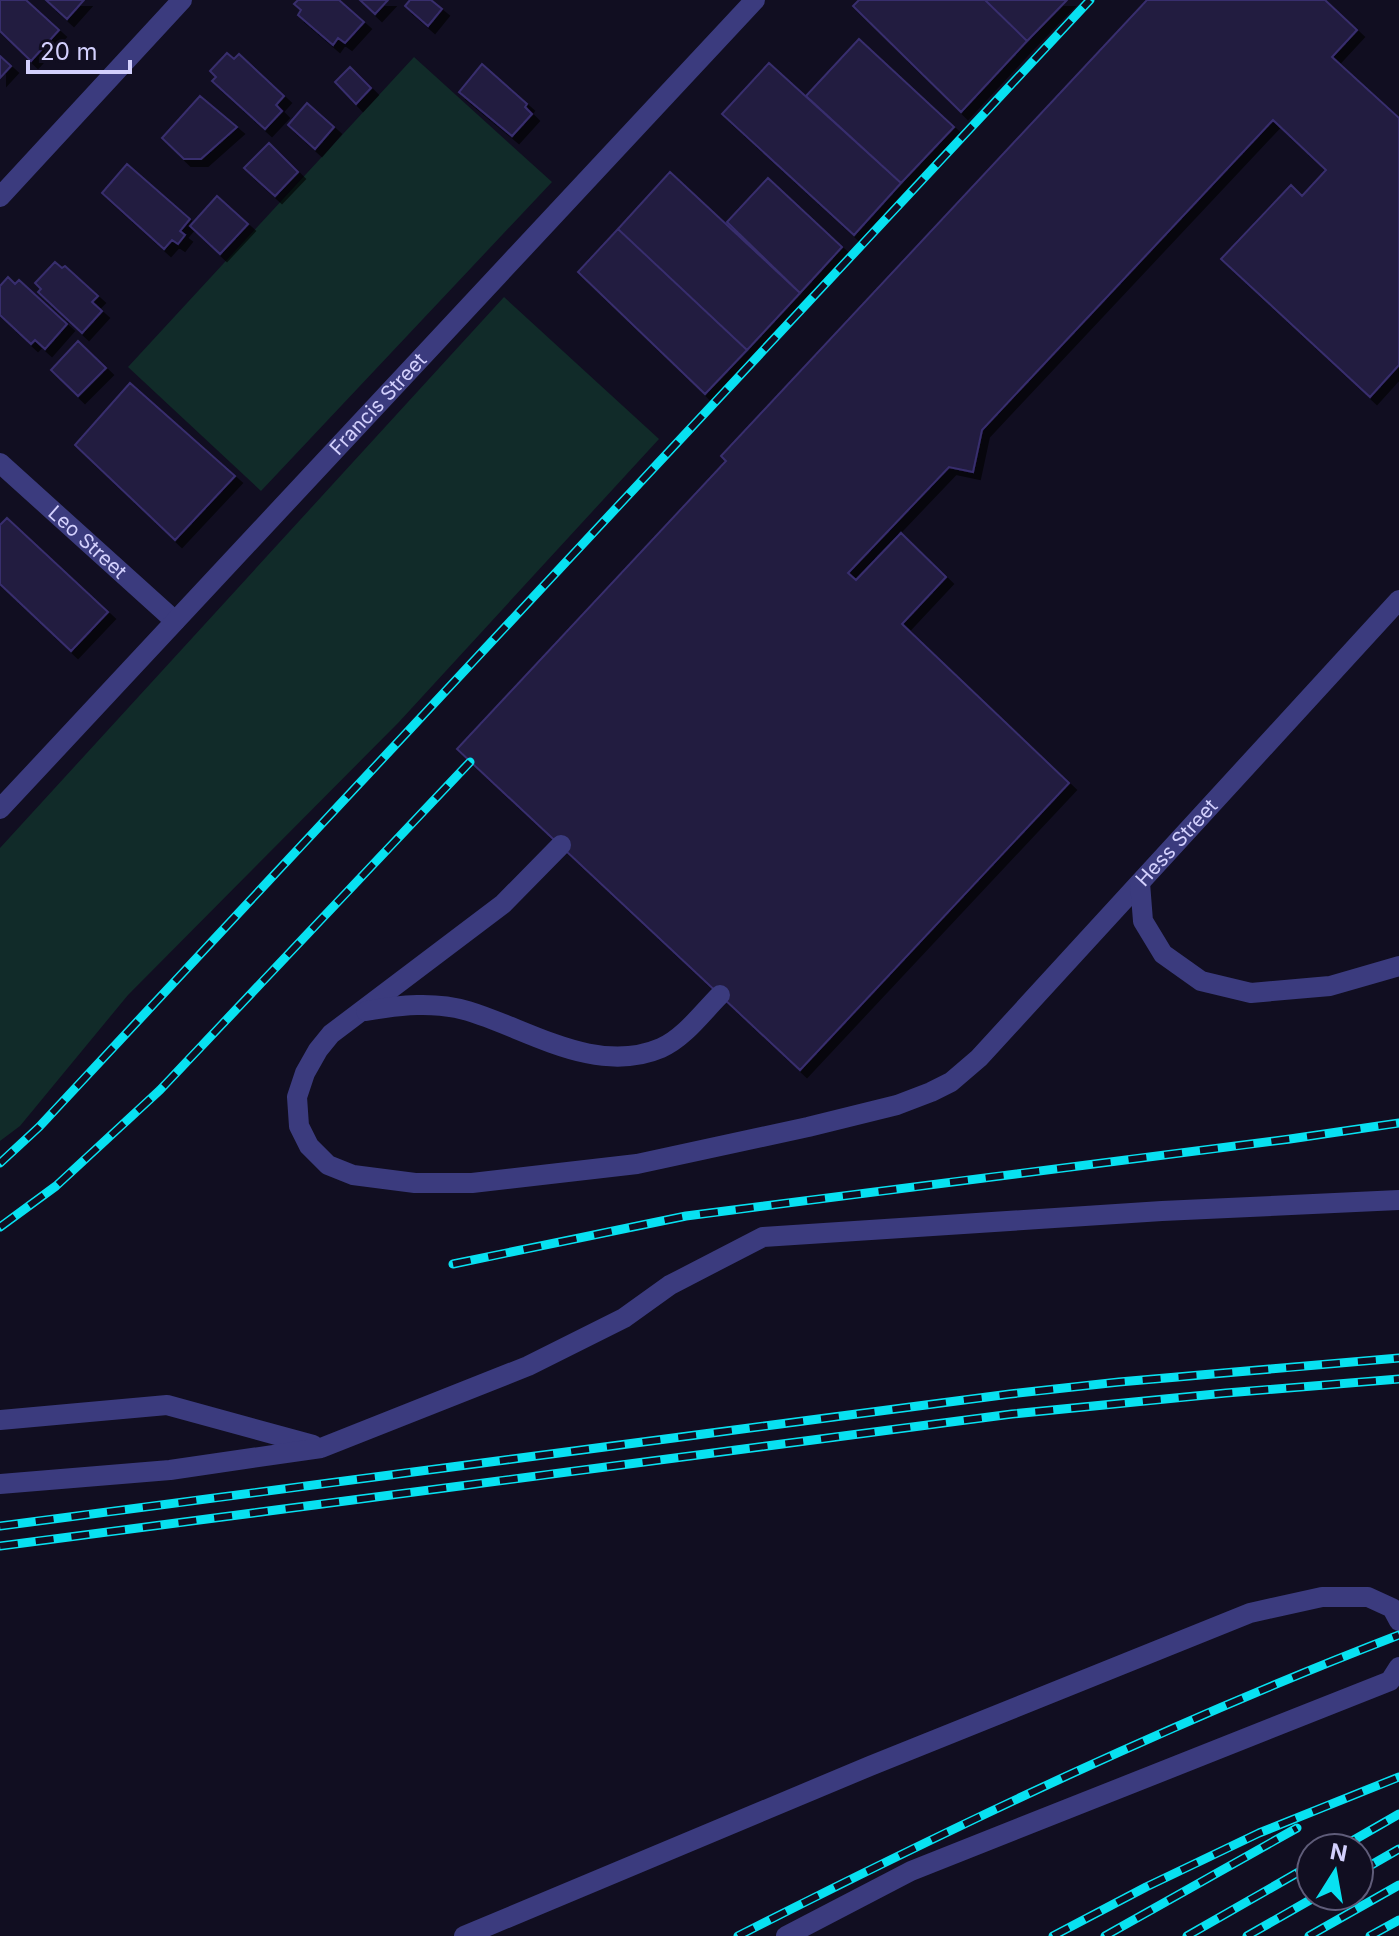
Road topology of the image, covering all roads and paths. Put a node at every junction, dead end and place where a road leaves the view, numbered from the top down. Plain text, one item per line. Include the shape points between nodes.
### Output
1 (182, 0) edge
2 (755, 0) edge
3 (0, 197) edge
4 (0, 463) edge
5 (1399, 600) edge
6 (175, 621) junction
7 (0, 809) edge
8 (561, 845) dead end
9 (1140, 883) junction
10 (1399, 966) edge
11 (720, 995) dead end
12 (362, 1012) junction
13 (1399, 1200) edge
14 (0, 1420) edge
15 (321, 1448) junction
16 (0, 1484) edge
17 (1399, 1621) edge
18 (1399, 1667) edge
19 (464, 1936) edge
20 (786, 1936) edge

1 - 3 street
2 - 6 street, Francis Street
4 - 6 street, Leo Street
5 - 9 street, Hess Street
6 - 7 street, Francis Street
8 - 12 street, Hess Street via 503,904
9 - 10 street via 1143,921 1163,954 1201,981 1251,993 1330,986
9 - 12 street, Hess Street via 951,1082 897,1105 637,1164 472,1183 415,1183 353,1175 328,1165 299,1126 297,1097 311,1061 331,1034
11 - 12 street via 677,1039 636,1054 570,1050 468,1011 436,1005 404,1004
13 - 15 street via 763,1237 670,1285 624,1318 528,1366
14 - 15 street via 167,1405
15 - 16 street via 170,1470
17 - 19 street via 1392,1608 1368,1597 1322,1597 1250,1613
18 - 20 street via 1390,1681 911,1871

